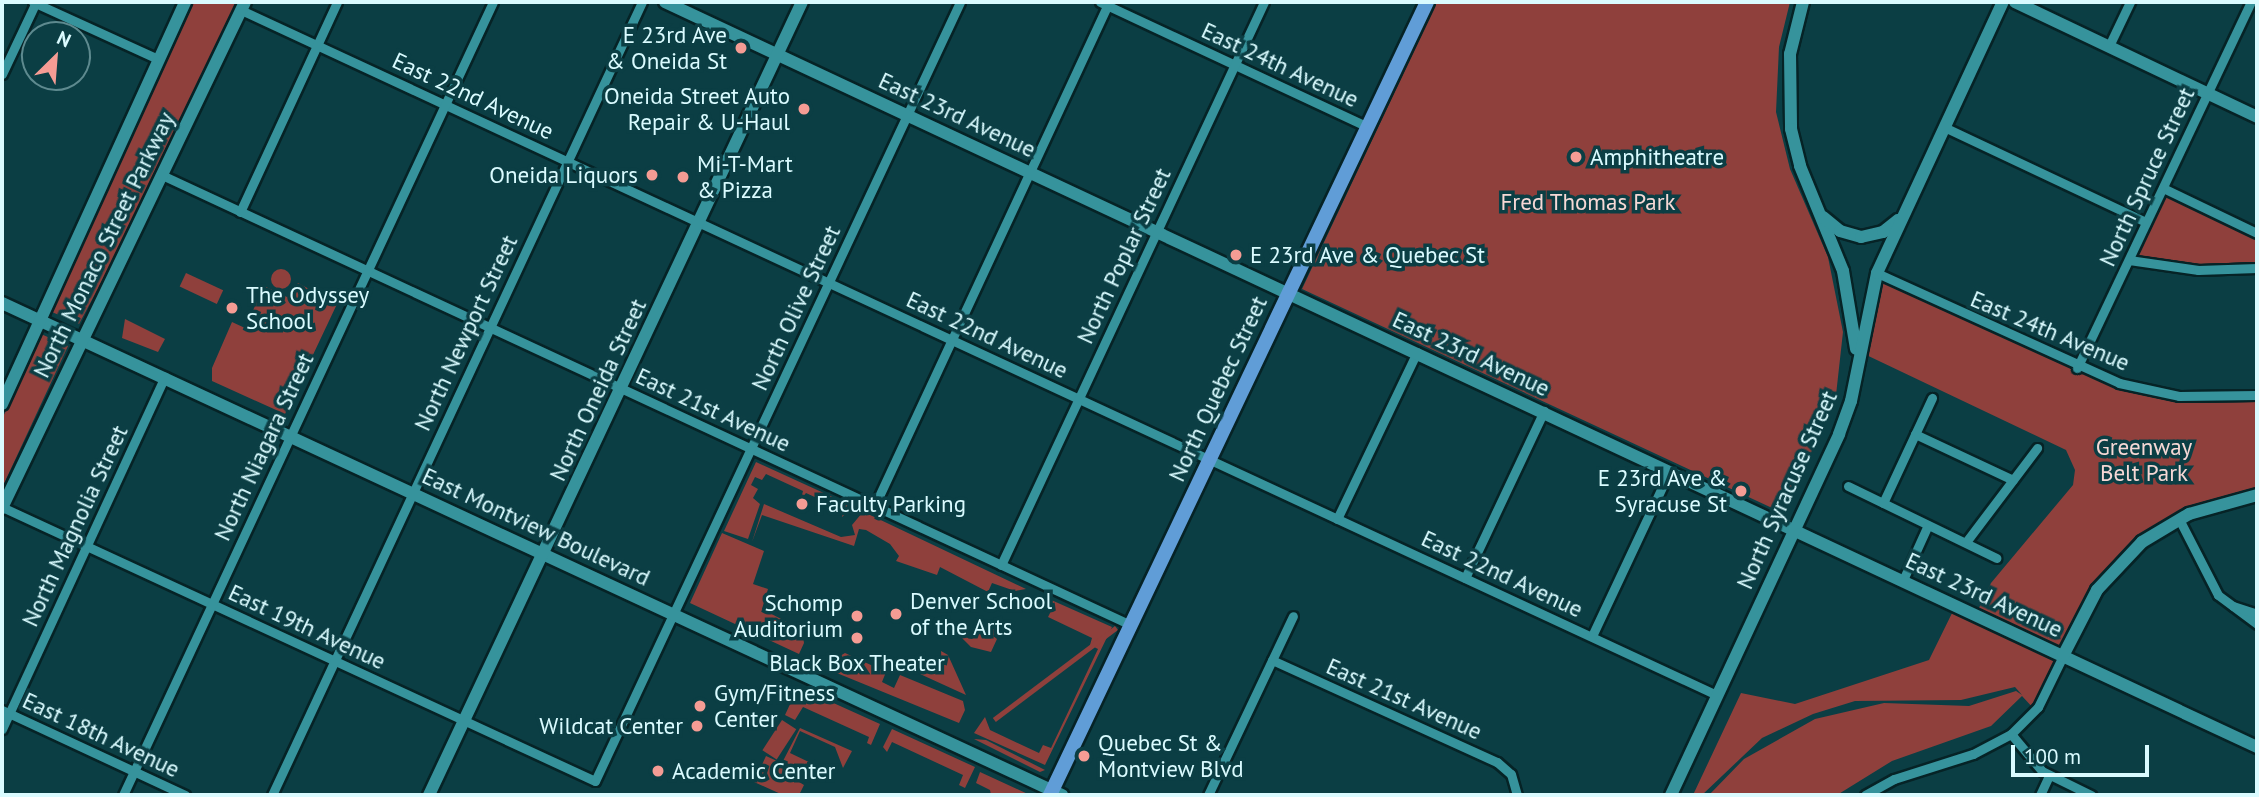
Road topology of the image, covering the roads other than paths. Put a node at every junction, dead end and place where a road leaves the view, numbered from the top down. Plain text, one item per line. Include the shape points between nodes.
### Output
1 (35, 2) edge
2 (185, 2) edge
3 (338, 2) edge
4 (493, 2) edge
5 (642, 2) edge
6 (665, 2) edge
7 (802, 2) edge
8 (960, 2) edge
9 (1264, 2) edge
10 (1427, 2) edge
11 (1803, 2) edge
12 (2003, 2) edge
13 (2015, 2) edge
14 (2130, 2) edge
15 (2251, 2) edge
16 (1105, 3) edge
17 (243, 6) edge
18 (317, 45) junction
19 (2109, 46) junction
20 (777, 54) junction
21 (158, 60) junction
22 (1235, 65) junction
23 (2, 74) edge
24 (2207, 93) junction
25 (445, 104) junction
26 (907, 115) junction
27 (2257, 117) edge
28 (1368, 127) junction
29 (1944, 127) junction
30 (567, 162) junction
31 (1030, 172) junction
32 (164, 176) junction
33 (2163, 188) junction
34 (240, 212) junction
35 (1820, 214) junction
36 (1902, 217) junction
37 (699, 222) junction
38 (2146, 222) junction
39 (1157, 231) junction
40 (2257, 233) edge
41 (2129, 260) junction
42 (2257, 268) edge
43 (367, 271) junction
44 (1877, 274) junction
45 (829, 283) junction
46 (1289, 292) junction
47 (2, 303) edge
48 (40, 320) junction
49 (490, 327) junction
50 (80, 338) junction
51 (952, 340) junction
52 (1417, 352) junction
53 (1858, 366) junction
54 (2077, 368) junction
55 (164, 377) junction
56 (621, 389) junction
57 (2257, 395) edge
58 (1932, 398) dead end
59 (1079, 399) junction
60 (2, 404) edge
61 (1544, 411) junction
62 (1915, 434) junction
63 (290, 435) junction
64 (2037, 448) dead end
65 (751, 449) junction
66 (1210, 460) junction
67 (1670, 470) junction
68 (2012, 480) junction
69 (1848, 486) dead end
70 (412, 492) junction
71 (2257, 495) edge
72 (1883, 503) junction
73 (2, 507) edge
74 (874, 507) junction
75 (1337, 519) junction
76 (2179, 519) junction
77 (1928, 525) junction
78 (1795, 528) junction
79 (1966, 542) junction
80 (87, 546) junction
81 (544, 554) junction
82 (1996, 558) dead end
83 (1001, 565) junction
84 (1465, 578) junction
85 (1903, 580) junction
86 (2225, 603) junction
87 (212, 604) junction
88 (674, 614) junction
89 (2257, 614) edge
90 (1293, 615) dead end
91 (2257, 624) edge
92 (1131, 625) junction
93 (1592, 636) junction
94 (2063, 656) junction
95 (1272, 660) junction
96 (334, 661) junction
97 (1717, 695) junction
98 (5, 712) edge
99 (464, 720) junction
100 (2, 729) edge
101 (2011, 734) junction
102 (2257, 747) edge
103 (134, 772) junction
104 (2049, 776) junction
105 (595, 781) joint
106 (1055, 794) edge
107 (123, 795) edge
108 (185, 795) edge
109 (272, 795) edge
110 (429, 795) edge
111 (1208, 795) edge
112 (1517, 795) edge
113 (1671, 795) edge
114 (1865, 795) edge
115 (2040, 795) edge
116 (2091, 795) edge

1 - 21 street
1 - 23 street
2 - 21 street, North Monaco Street Parkway
3 - 18 street
4 - 25 street, North Niagara Street
5 - 30 street, North Newport Street
6 - 20 street, East 23rd Avenue
7 - 20 street, North Oneida Street
8 - 26 street, North Olive Street
9 - 22 street, North Poplar Street
10 - 28 main road, North Quebec Street
11 - 35 street via 1790,54 1789,112 1800,166
12 - 29 street, North Syracuse Street
13 - 19 street
14 - 19 street
15 - 24 street, North Spruce Street
16 - 22 street, East 24th Avenue
16 - 31 street
17 - 18 street, East 22nd Avenue
17 - 32 street, North Monaco Street Parkway
18 - 25 street, East 22nd Avenue
18 - 34 street
19 - 24 street
20 - 26 street, East 23rd Avenue
20 - 37 street, North Oneida Street
21 - 48 street, North Monaco Street Parkway
22 - 28 street, East 24th Avenue
22 - 39 street, North Poplar Street
24 - 27 street
24 - 33 street, North Spruce Street
25 - 30 street, East 22nd Avenue
25 - 43 street, North Niagara Street
26 - 31 street, East 23rd Avenue
26 - 45 street, North Olive Street
28 - 46 main road, North Quebec Street
29 - 36 street, North Syracuse Street
29 - 38 street
30 - 37 street, East 22nd Avenue
30 - 49 street, North Newport Street
31 - 39 street, East 23rd Avenue
31 - 51 street
32 - 34 street, East 21st Avenue
32 - 50 street, North Monaco Street Parkway
33 - 38 street, North Spruce Street
33 - 40 street
34 - 43 street, East 21st Avenue
35 - 36 street via 1840,231 1861,237 1883,232
35 - 53 street via 1845,278
36 - 44 street, North Syracuse Street
37 - 45 street, East 22nd Avenue
37 - 56 street, North Oneida Street
38 - 41 street, North Spruce Street
39 - 46 street, East 23rd Avenue
39 - 59 street, North Poplar Street
41 - 42 street via 2198,270
41 - 54 street, North Spruce Street
43 - 49 street, East 21st Avenue
43 - 63 street, North Niagara Street
44 - 53 street, North Syracuse Street
44 - 54 street, East 24th Avenue
45 - 51 street, East 22nd Avenue
45 - 65 street, North Olive Street
46 - 52 street, East 23rd Avenue
46 - 66 main road, North Quebec Street
47 - 48 street, East Montview Boulevard
48 - 50 street, East Montview Boulevard
48 - 60 street, North Monaco Street Parkway
49 - 56 street, East 21st Avenue
49 - 70 street, North Newport Street
50 - 55 street, East Montview Boulevard
50 - 73 street, North Monaco Street Parkway
51 - 59 street, East 22nd Avenue
51 - 74 street
52 - 61 street, East 23rd Avenue
52 - 75 street
53 - 78 street, North Syracuse Street via 1843,425
54 - 57 street, East 24th Avenue via 2155,393 2221,398
55 - 63 street, East Montview Boulevard
55 - 80 street, North Magnolia Street
56 - 65 street, East 21st Avenue
56 - 81 street, North Oneida Street
58 - 62 street
59 - 66 street, East 22nd Avenue
59 - 83 street, North Poplar Street
61 - 67 street, East 23rd Avenue
61 - 84 street
62 - 68 street
62 - 72 street
63 - 70 street, East Montview Boulevard
63 - 87 street, North Niagara Street
64 - 68 street
65 - 74 street, East 21st Avenue
65 - 88 street, North Olive Street
66 - 75 street, East 22nd Avenue
66 - 92 main road, North Quebec Street
67 - 78 street, East 23rd Avenue
67 - 93 street
68 - 79 street
69 - 72 street
70 - 81 street, East Montview Boulevard
70 - 96 street, North Newport Street
71 - 76 street
72 - 77 street
73 - 80 street, East 19th Avenue
74 - 83 street, East 21st Avenue
75 - 84 street, East 22nd Avenue
76 - 86 street
76 - 94 street via 2142,542 2113,568 2088,604
77 - 79 street
77 - 85 street
78 - 85 street, East 23rd Avenue
78 - 97 street, North Syracuse Street
79 - 82 street
80 - 87 street, East 19th Avenue
80 - 98 street, North Magnolia Street
81 - 88 street, East Montview Boulevard
81 - 99 street, North Oneida Street
83 - 92 street, East 21st Avenue
84 - 93 street, East 22nd Avenue
85 - 94 street, East 23rd Avenue
86 - 89 street
86 - 91 street
87 - 96 street, East 19th Avenue
87 - 103 street, North Niagara Street
88 - 105 street, North Olive Street
88 - 106 street, East Montview Boulevard
90 - 95 street
92 - 106 main road, North Quebec Street
93 - 97 street, East 22nd Avenue
94 - 101 street via 2038,707
94 - 102 street, East 23rd Avenue
95 - 111 street
95 - 112 street, East 21st Avenue via 1497,762 1515,780
96 - 99 street, East 19th Avenue
96 - 109 street, North Newport Street
97 - 113 street, North Syracuse Street
98 - 100 street, North Magnolia Street
98 - 103 street, East 18th Avenue
99 - 105 street, East 19th Avenue
99 - 110 street, North Oneida Street
101 - 104 street
101 - 114 street via 1973,754 1894,779
103 - 107 street, North Niagara Street
103 - 108 street, East 18th Avenue
104 - 115 street
104 - 116 street

